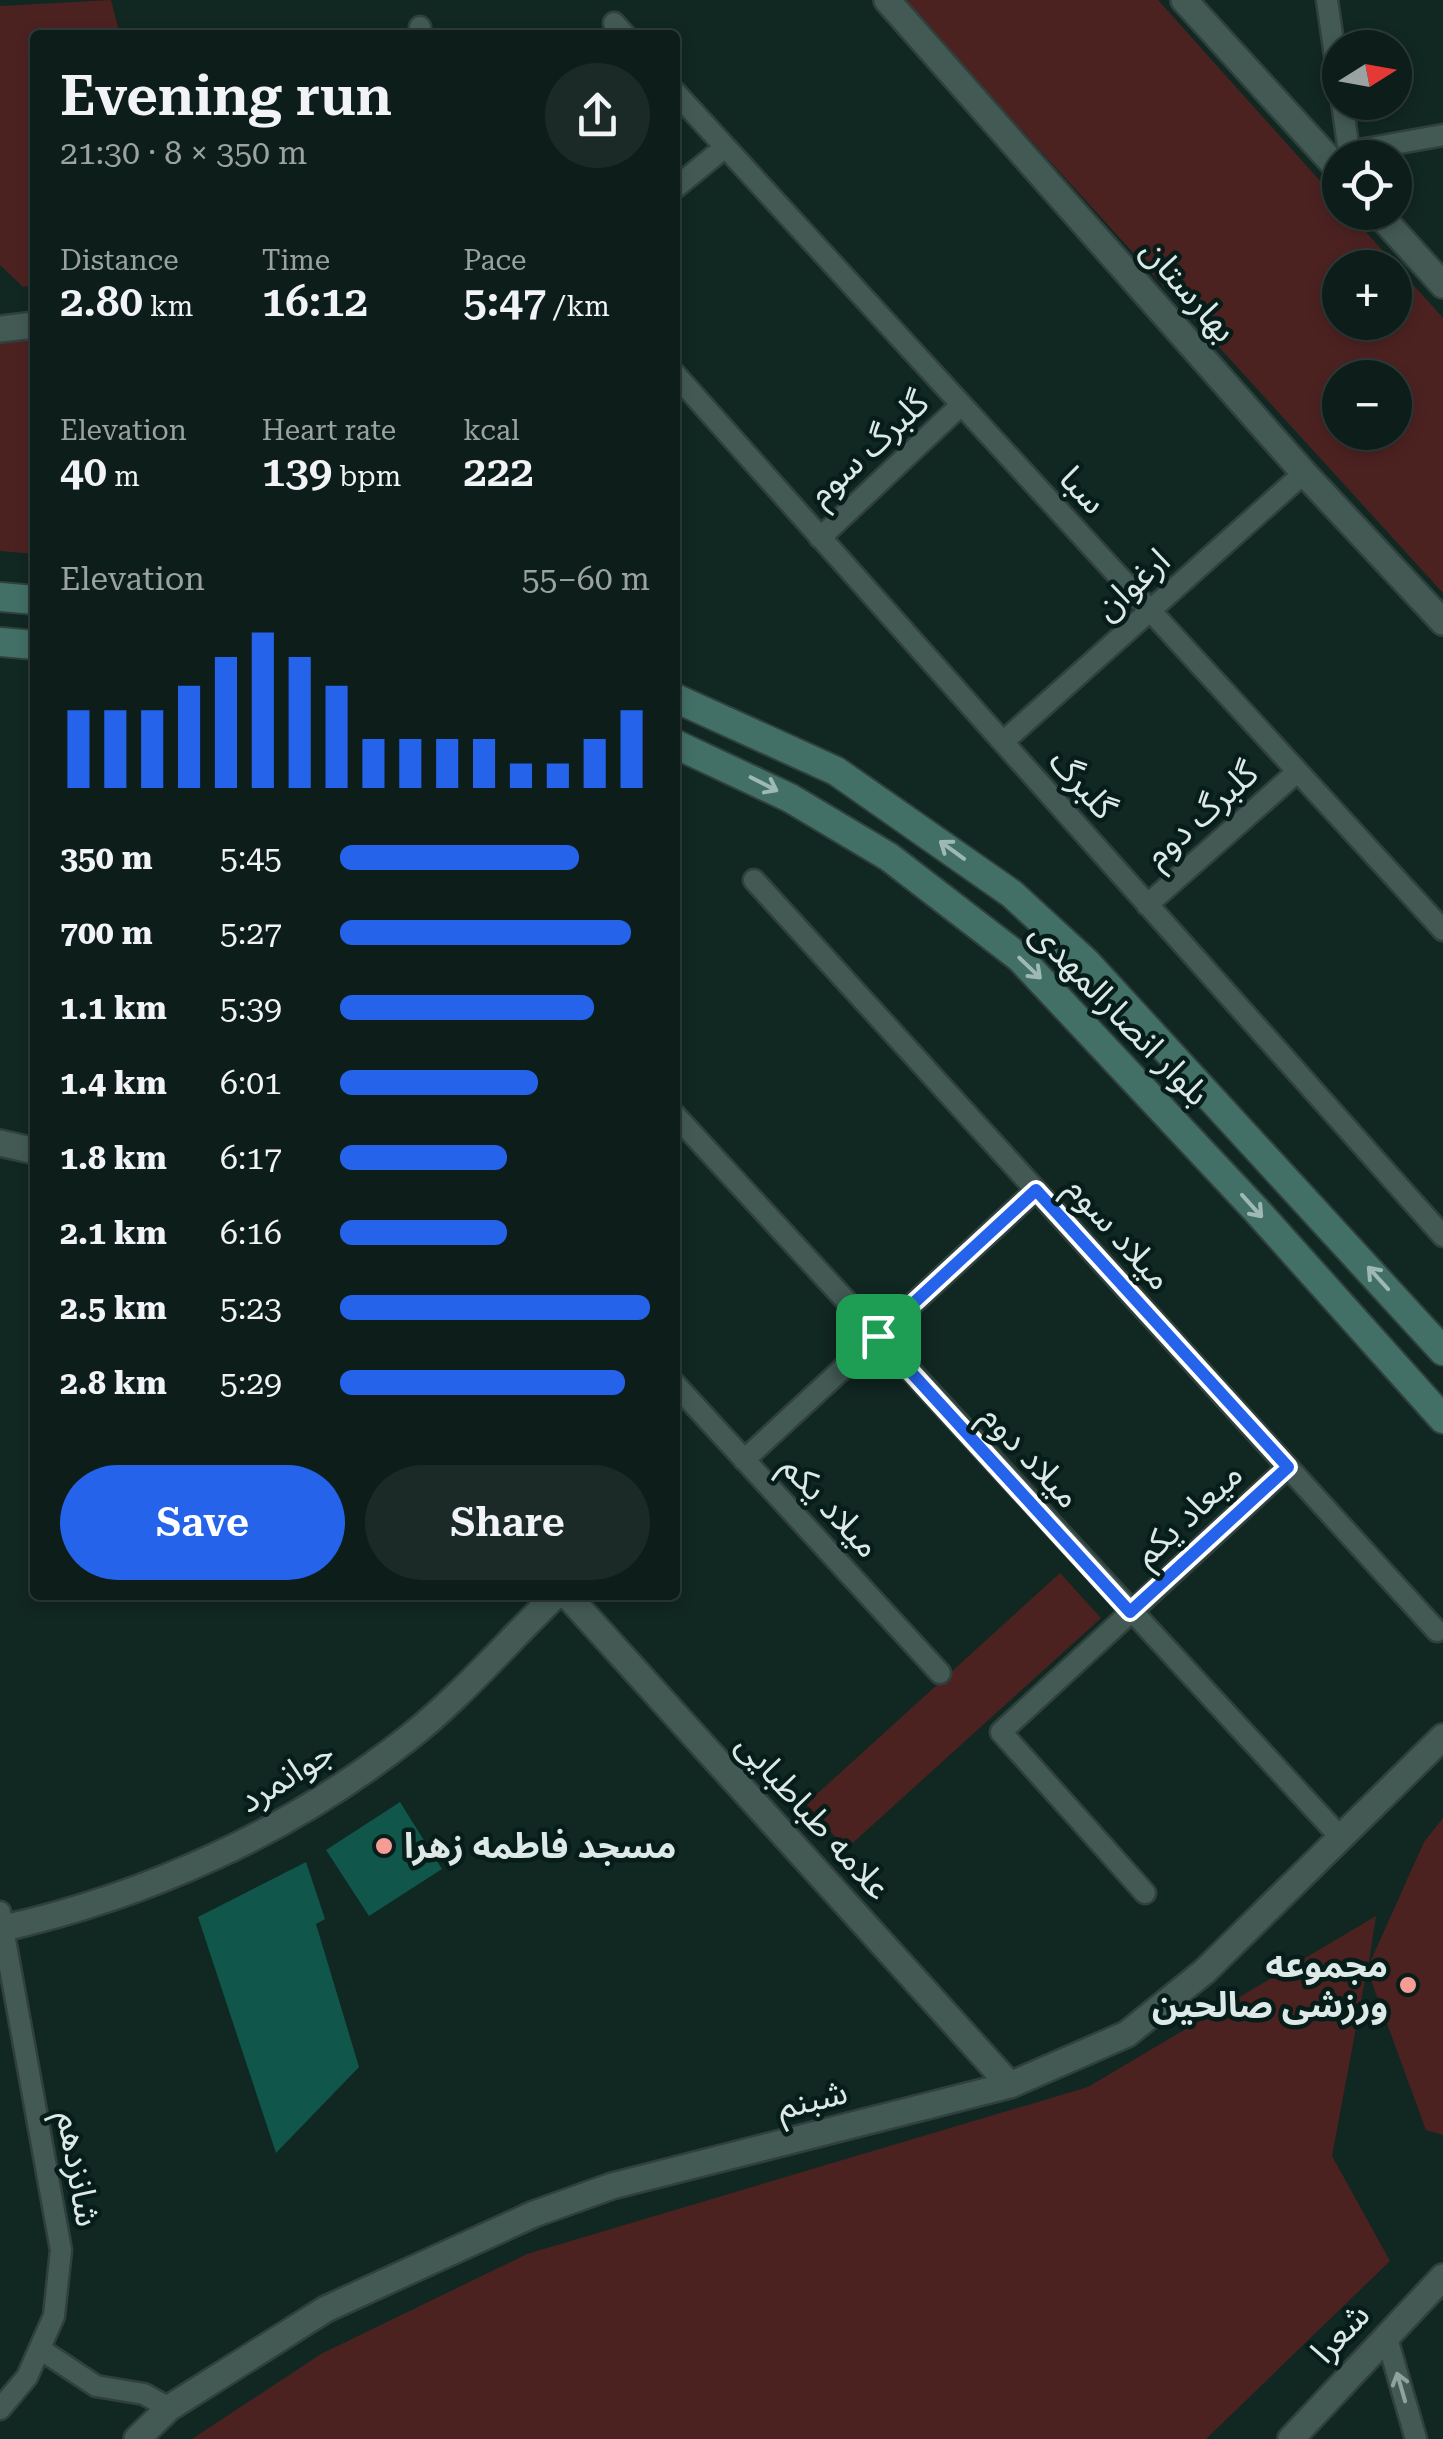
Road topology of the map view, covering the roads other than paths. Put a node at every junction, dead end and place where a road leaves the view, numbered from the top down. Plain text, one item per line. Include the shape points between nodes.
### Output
1 (886, 0) edge
2 (1184, 0) edge
3 (1326, 0) edge
4 (1331, 30) edge
5 (680, 98) edge
6 (1443, 135) edge
7 (1323, 140) edge
8 (1412, 144) edge
9 (724, 148) junction
10 (680, 184) edge
11 (1394, 230) edge
12 (1443, 284) edge
13 (30, 325) edge
14 (2, 327) edge
15 (680, 380) edge
16 (961, 405) junction
17 (1304, 473) junction
18 (820, 538) junction
19 (0, 597) edge
20 (30, 600) edge
21 (1150, 611) junction
22 (1443, 622) edge
23 (0, 642) edge
24 (30, 645) edge
25 (680, 700) edge
26 (1002, 742) junction
27 (680, 746) edge
28 (1297, 772) junction
29 (754, 880) dead end
30 (1148, 905) junction
31 (1443, 930) edge
32 (680, 1119) edge
33 (0, 1144) edge
34 (30, 1150) edge
35 (1036, 1190) junction
36 (1443, 1236) edge
37 (878, 1336) junction
38 (1443, 1350) edge
39 (680, 1390) edge
40 (1443, 1420) edge
41 (744, 1460) junction
42 (1288, 1467) junction
43 (551, 1600) edge
44 (572, 1600) edge
45 (1130, 1612) junction
46 (1437, 1630) dead end
47 (940, 1673) dead end
48 (1443, 1737) edge
49 (1342, 1839) junction
50 (1145, 1893) dead end
51 (1, 1923) edge
52 (1010, 2085) junction
53 (1443, 2278) edge
54 (1386, 2335) junction
55 (40, 2349) junction
56 (170, 2408) junction
57 (0, 2409) edge
58 (136, 2439) edge
59 (1291, 2439) edge
60 (1416, 2439) edge

1 - 17 street, بهارستان
2 - 7 street
3 - 4 street
5 - 9 street, سبا
6 - 8 street
9 - 10 street
9 - 16 street, سبا
11 - 12 street
13 - 14 street
15 - 18 street, گلبرگ
16 - 18 street, گلبرگ سوم
16 - 21 street, سبا
17 - 21 street, ارغوان
17 - 22 street, بهارستان
18 - 26 street, گلبرگ
19 - 20 main road
21 - 26 street, ارغوان
21 - 28 street, سبا
23 - 24 main road
38 -> 25 main road, بلوار انصارالمهدی via 1099,975 1012,894 836,771
26 - 30 street, گلبرگ
27 -> 40 main road, بلوار انصارالمهدی via 790,798 889,856 1020,958
28 - 30 street, گلبرگ دوم
28 - 31 street, سبا
29 - 35 street, میلاد سوم
30 - 36 street, گلبرگ
32 - 37 street, میلاد دوم
33 - 34 street
35 - 37 street
35 - 42 street, میلاد سوم
37 - 41 street
37 - 45 street, میلاد دوم
39 - 41 street, میلاد یکم
41 - 47 street, میلاد یکم
42 - 45 street, میعاد یکم
42 - 46 street, میلاد سوم
43 - 51 street, جوانمرد via 410,1737 335,1790 246,1842 138,1889
44 - 52 street, علامه طباطبایی
45 - 49 street, میلاد دوم
45 - 50 street, میعاد یکم via 1001,1732
48 - 49 street, شبنم
49 - 52 street, شبنم via 1205,1971 1127,2034
51 - 55 street, شانزدهم via 61,2250 54,2316
52 - 56 street, شبنم via 612,2186 534,2214 326,2309
53 - 54 street, شعرا
54 - 59 street, شعرا
60 -> 54 street
55 - 56 street via 96,2386 144,2394
55 - 57 street, شانزدهم via 28,2377
56 - 58 street, شبنم

